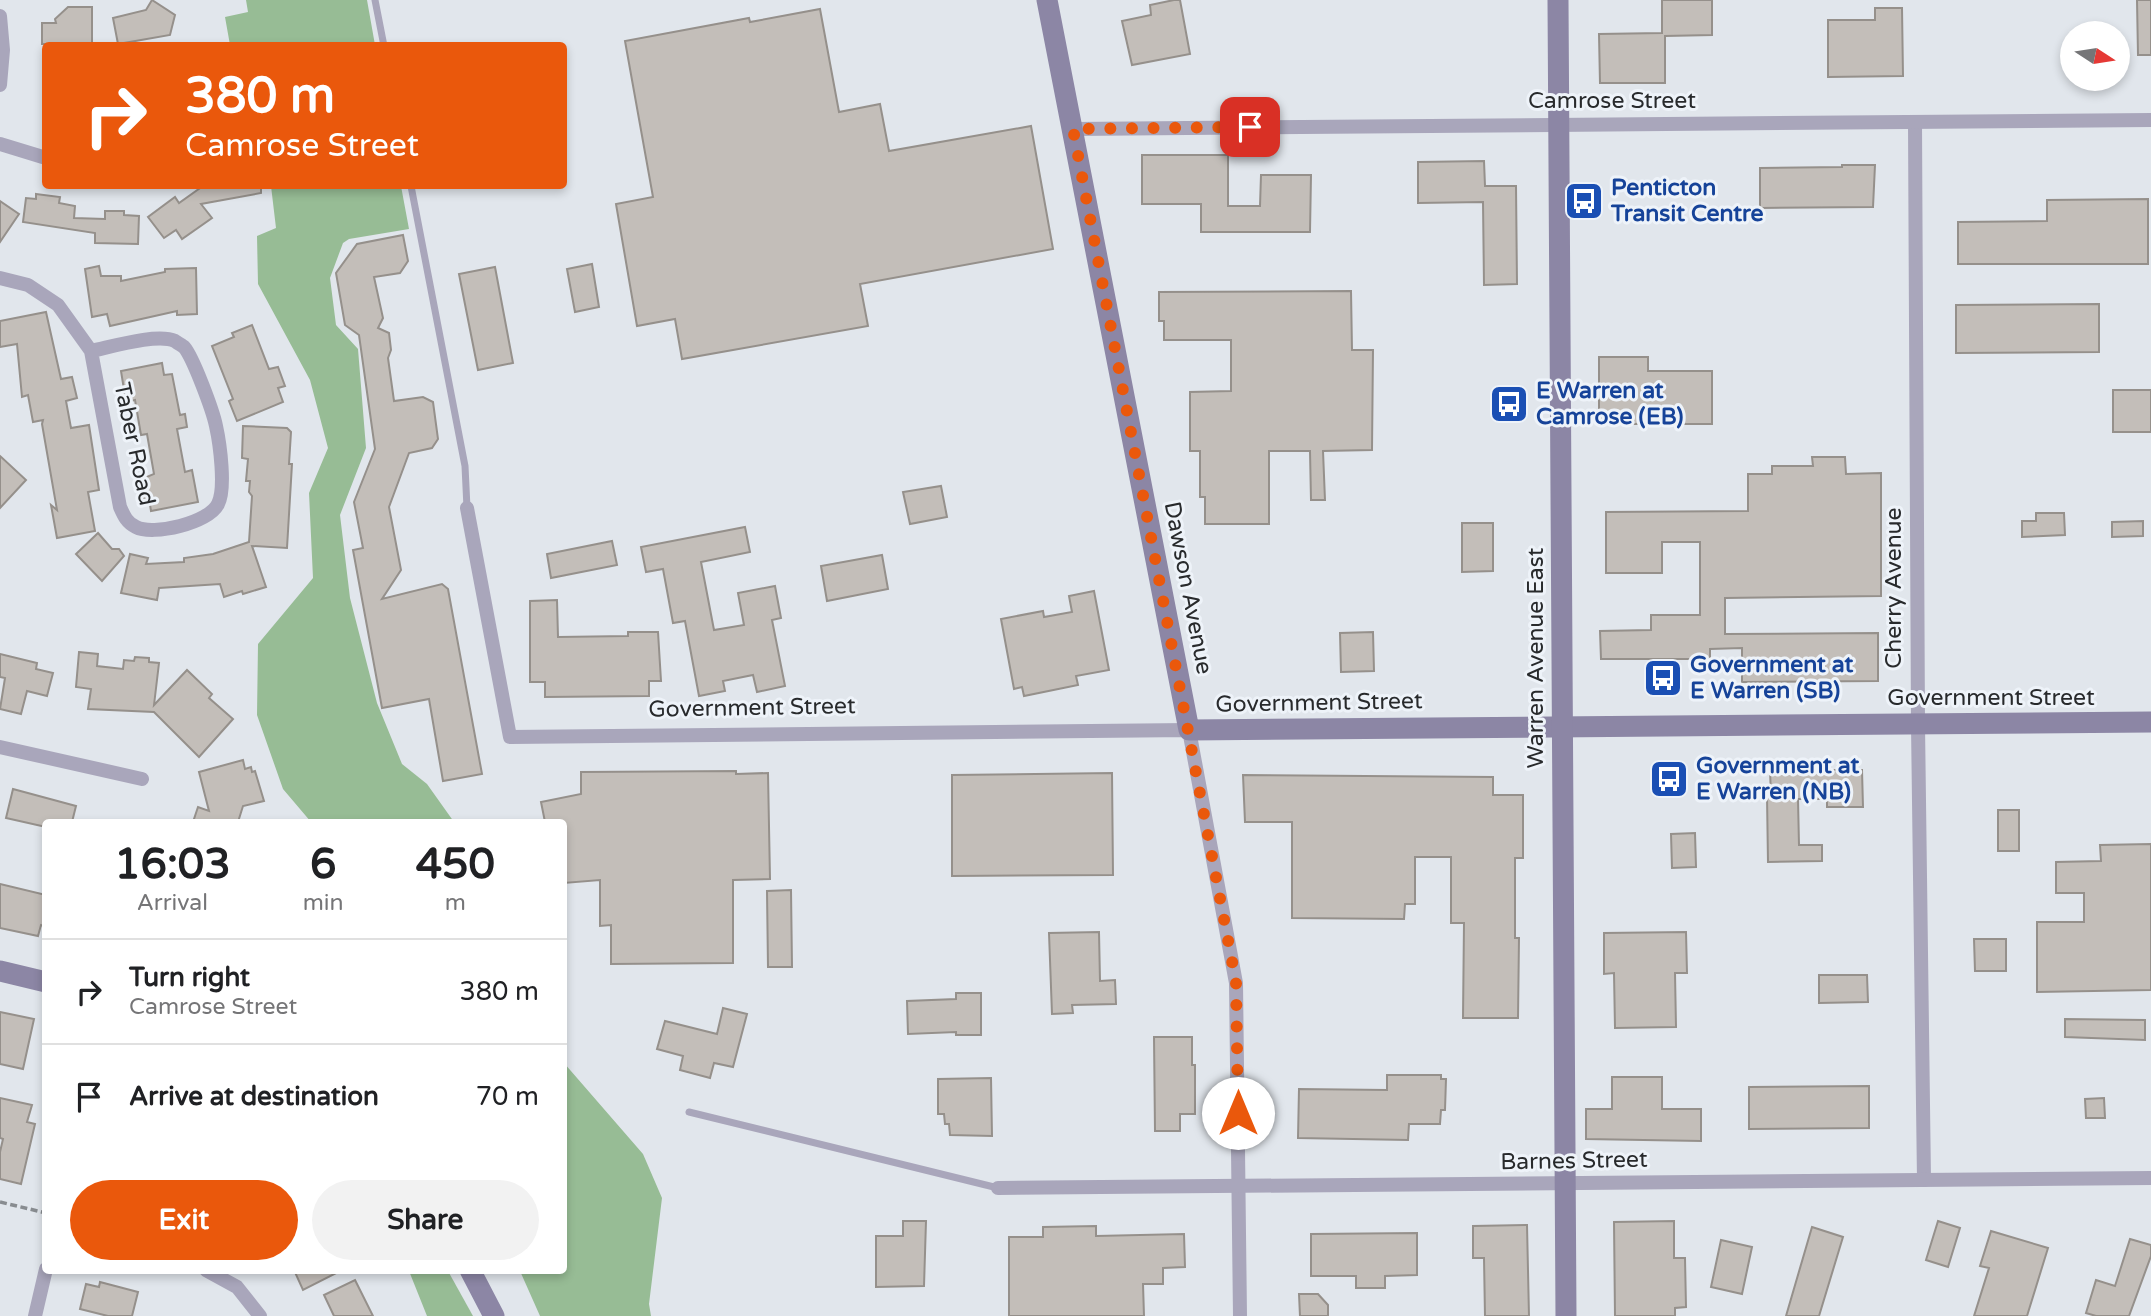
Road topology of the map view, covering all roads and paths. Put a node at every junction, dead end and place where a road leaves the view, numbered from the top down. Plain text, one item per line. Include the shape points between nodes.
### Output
1 (375, 0) edge
2 (1047, 0) edge
3 (1558, 0) edge
4 (0, 16) edge
5 (383, 42) edge
6 (0, 85) edge
7 (2151, 120) edge
8 (1915, 122) junction
9 (1559, 124) junction
10 (1073, 129) junction
11 (0, 144) edge
12 (42, 157) edge
13 (412, 189) edge
14 (0, 278) edge
15 (91, 351) junction
16 (467, 508) joint
17 (2151, 722) edge
18 (1917, 725) junction
19 (1562, 726) junction
20 (1189, 730) junction
21 (0, 747) edge
22 (142, 779) dead end
23 (0, 971) edge
24 (42, 981) edge
25 (689, 1112) dead end
26 (2151, 1178) edge
27 (1924, 1180) junction
28 (1563, 1184) junction
29 (1239, 1187) junction
30 (998, 1188) joint
31 (0, 1202) edge
32 (42, 1212) edge
33 (45, 1274) edge
34 (213, 1274) edge
35 (472, 1274) edge
36 (34, 1316) edge
37 (260, 1316) edge
38 (494, 1316) edge
39 (1240, 1316) edge
40 (1566, 1316) edge

1 - 5 lane
2 - 10 street, Dawson Avenue
3 - 9 street, Warren Avenue East
4 - 6 street
7 - 8 street, Camrose Street
8 - 9 street, Camrose Street
8 - 18 street, Cherry Avenue
9 - 10 street, Camrose Street
9 - 19 street, Warren Avenue East
10 - 20 street, Dawson Avenue
11 - 12 street
13 - 16 lane via 465,466
14 - 15 street, Taber Road via 28,285 58,305
15 - 15 street, Taber Road via 120,507 127,522 150,531 200,521 218,506 222,492 216,425 183,346 157,338
16 - 20 street, Government Street via 510,737
17 - 18 street, Government Street
18 - 19 street, Government Street
18 - 27 street, Cherry Avenue
19 - 20 street, Government Street
19 - 28 street, Warren Avenue East
20 - 29 street, Dawson Avenue via 1236,982
21 - 22 street
23 - 24 street
25 - 30 lane
26 - 27 street, Barnes Street
27 - 28 street, Barnes Street
28 - 29 street, Barnes Street
28 - 40 street, Warren Avenue East
29 - 30 street, Barnes Street
29 - 39 street, Dawson Avenue
31 - 32 path
33 - 36 street
34 - 37 street via 237,1287
35 - 38 street

